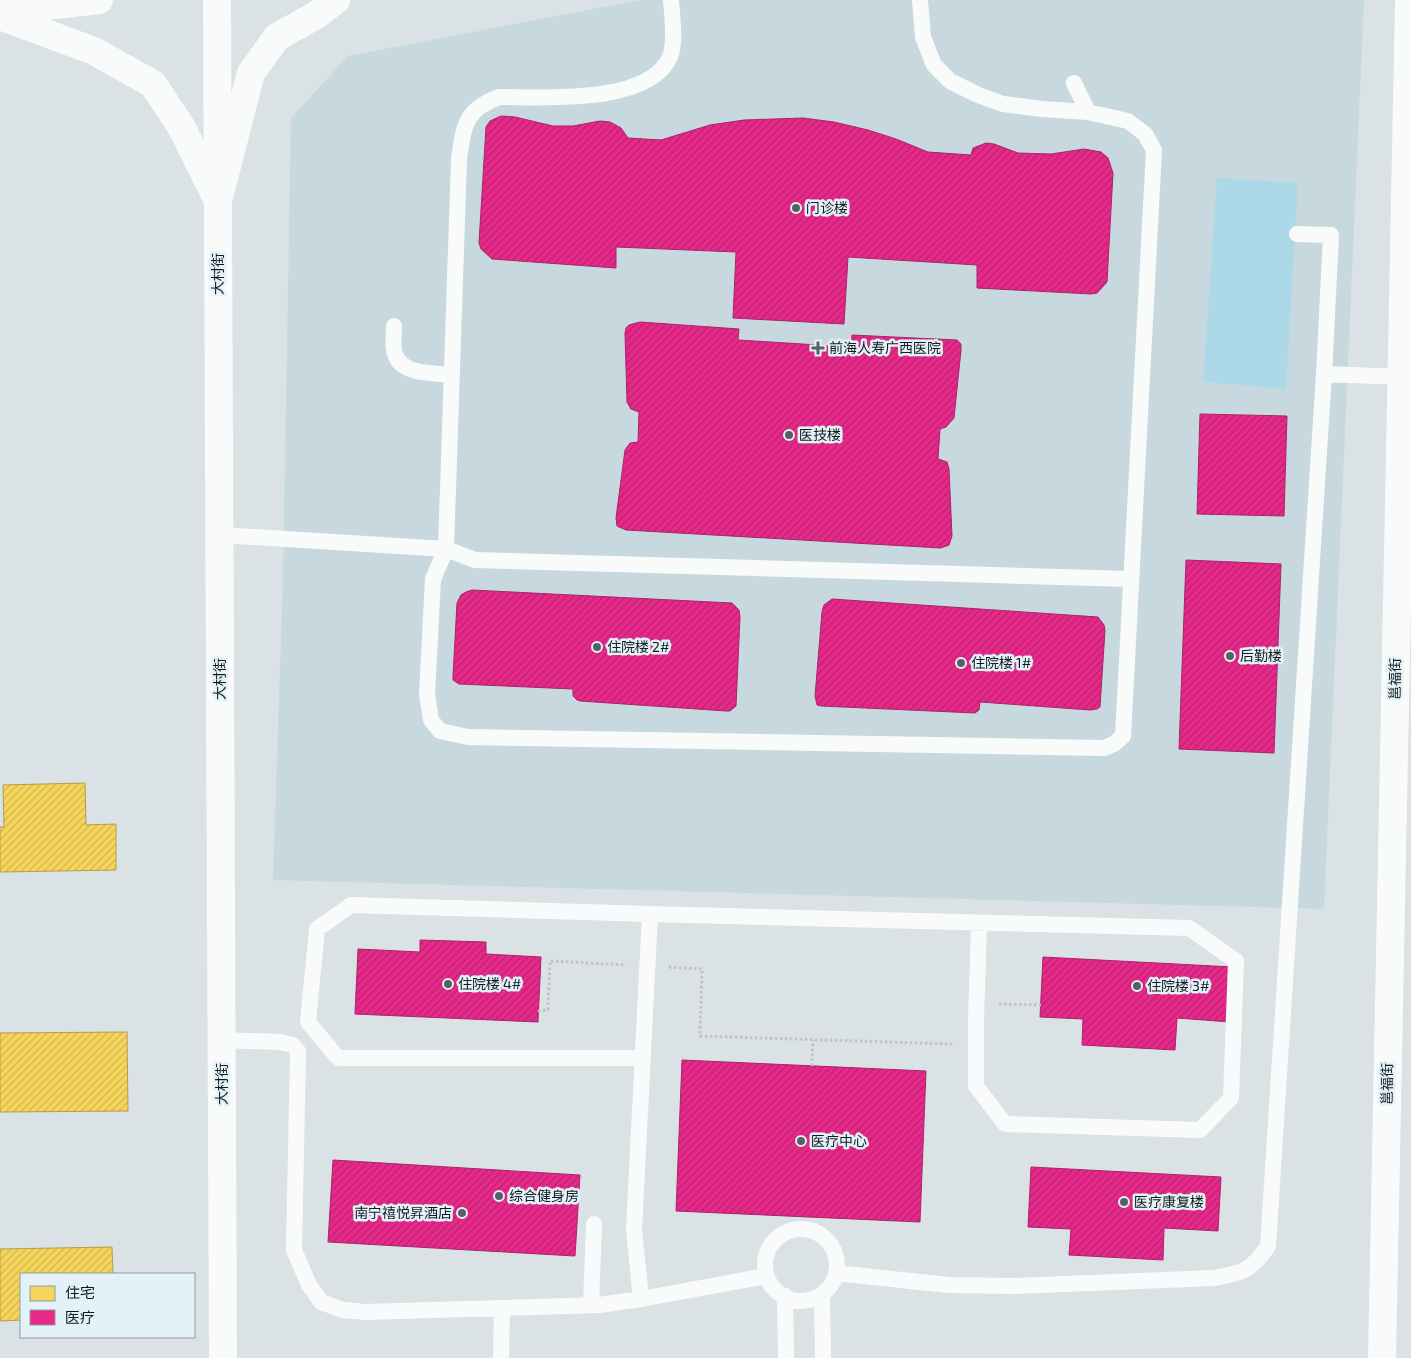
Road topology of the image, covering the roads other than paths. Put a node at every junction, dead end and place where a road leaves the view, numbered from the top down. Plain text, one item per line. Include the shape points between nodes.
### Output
1 (10, 0) edge
2 (99, 0) edge
3 (217, 0) edge
4 (336, 0) edge
5 (671, 0) edge
6 (920, 0) edge
7 (1409, 0) edge
8 (0, 6) edge
9 (0, 11) edge
10 (0, 16) edge
11 (1074, 83) dead end
12 (1088, 112) junction
13 (218, 201) junction
14 (1297, 234) dead end
15 (394, 326) dead end
16 (1324, 374) junction
17 (452, 375) junction
18 (1402, 377) junction
19 (220, 534) junction
20 (446, 549) junction
21 (1131, 579) junction
22 (650, 914) junction
23 (979, 923) junction
24 (222, 1040) junction
25 (324, 1041) junction
26 (298, 1051) junction
27 (643, 1058) junction
28 (594, 1224) dead end
29 (836, 1273) junction
30 (766, 1276) junction
31 (822, 1294) junction
32 (784, 1296) junction
33 (641, 1299) junction
34 (591, 1305) junction
35 (502, 1308) junction
36 (224, 1358) edge
37 (501, 1358) edge
38 (786, 1358) edge
39 (823, 1358) edge
40 (1382, 1358) edge

1 - 8 street
2 - 9 street
3 - 13 street, 大村街
4 - 13 street via 277,37 251,73
5 - 17 lane via 671,55 661,72 640,84 612,93 499,97 483,103 471,114 463,131 459,159
6 - 12 lane via 924,37 934,65 950,81 1003,104
7 - 18 street, 邕福街
10 - 13 street via 94,51 153,84 182,128
11 - 12 lane
12 - 21 lane via 1128,121 1146,134 1154,150
13 - 19 street, 大村街
14 - 16 lane via 1331,235
15 - 17 lane via 395,354 401,364 414,371
16 - 18 lane
16 - 29 lane via 1268,1246 1260,1258 1241,1273 1214,1278 1015,1286 948,1285
17 - 20 lane
18 - 40 street, 邕福街
19 - 20 lane
19 - 24 street, 大村街
20 - 21 lane via 475,560
20 - 21 lane via 432,579 428,708 431,720 440,731 468,737 1104,748 1123,736
22 - 23 lane
22 - 25 lane via 352,905 318,928 308,1022
22 - 27 lane
23 - 23 lane via 1189,928 1236,961 1231,1098 1200,1130 1005,1124 976,1086
24 - 26 lane via 280,1042 292,1045
24 - 36 street, 大村街
25 - 26 lane
25 - 27 lane via 338,1058
26 - 35 lane via 294,1250 309,1285 321,1302 343,1310 365,1312
27 - 33 lane via 634,1230
28 - 34 lane
29 - 30 lane via 834,1251 827,1241 807,1230 795,1230 774,1241 767,1252
29 - 31 lane via 832,1284
30 - 32 lane via 772,1287
30 - 33 lane
31 - 32 lane via 804,1301
31 - 39 lane
32 - 38 lane
33 - 34 lane
34 - 35 lane
35 - 37 lane

